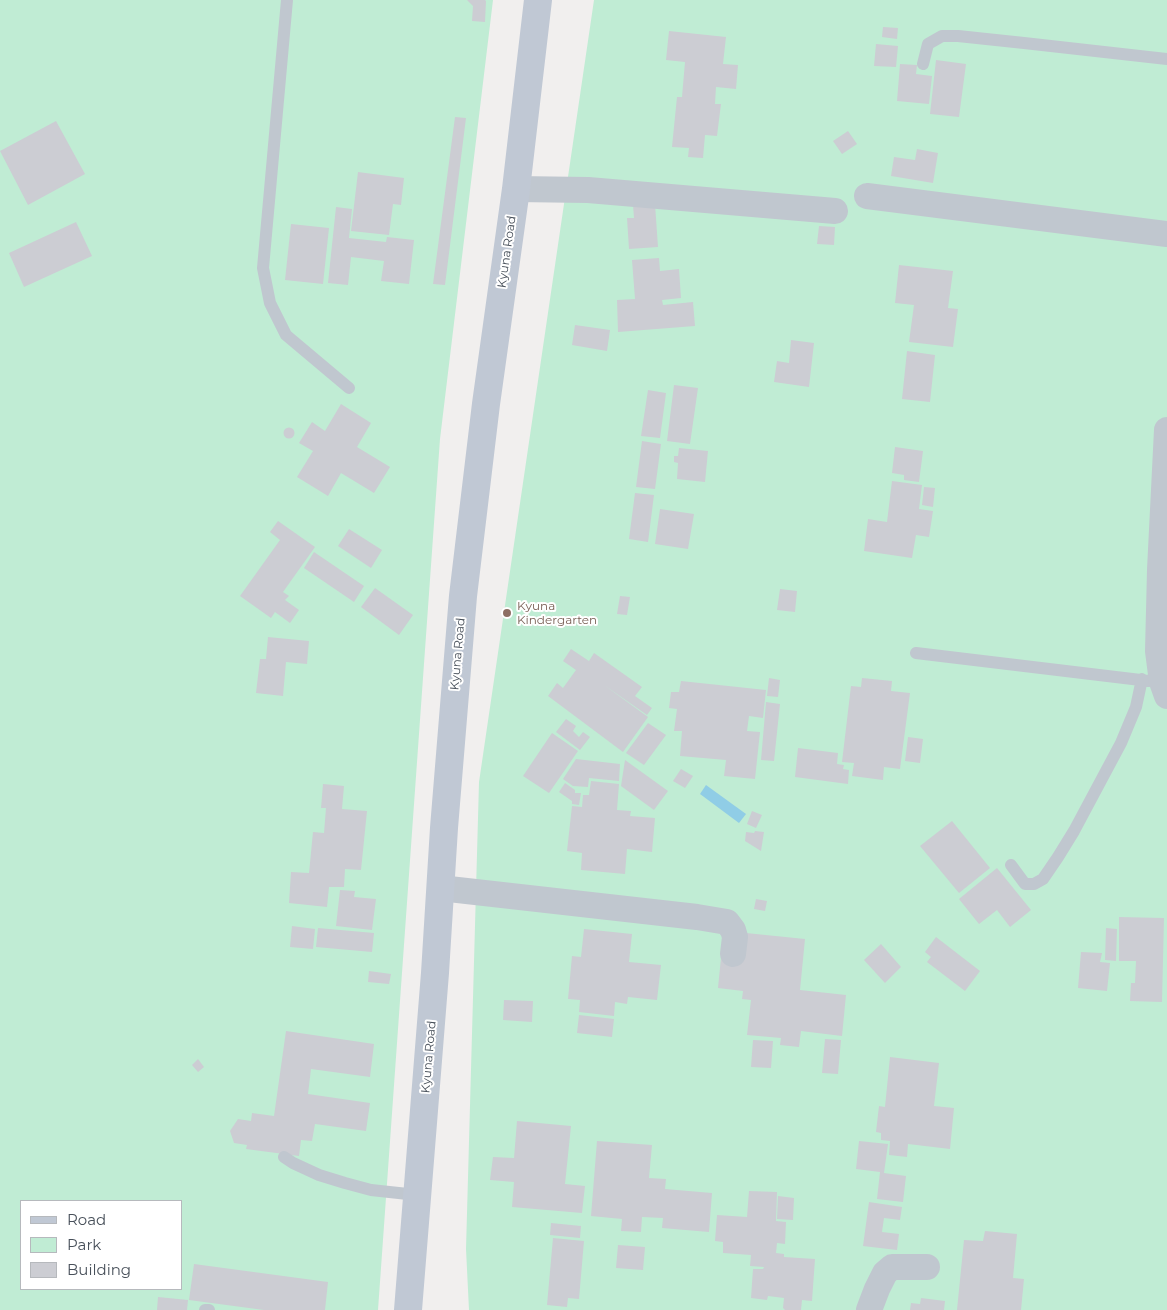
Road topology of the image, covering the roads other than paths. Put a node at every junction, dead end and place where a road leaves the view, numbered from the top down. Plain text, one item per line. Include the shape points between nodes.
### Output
1 (287, 0) edge
2 (538, 0) edge
3 (1167, 59) edge
4 (923, 64) dead end
5 (516, 189) junction
6 (867, 196) dead end
7 (834, 211) dead end
8 (1167, 234) edge
9 (349, 388) dead end
10 (1167, 430) edge
11 (916, 653) dead end
12 (1157, 686) edge
13 (1010, 866) dead end
14 (440, 888) junction
15 (732, 954) dead end
16 (284, 1158) dead end
17 (418, 1196) junction
18 (927, 1268) dead end
19 (206, 1310) edge
20 (209, 1310) edge
21 (408, 1310) edge
22 (869, 1310) edge

1 - 9 lane via 263,268 270,303 286,335
2 - 5 main road, Kyuna Road
3 - 4 lane via 942,36 928,44
5 - 7 street via 588,190
5 - 14 main road, Kyuna Road via 463,596
6 - 8 street
10 - 12 street
11 - 12 lane
12 - 13 lane via 1136,708 1074,831 1043,879 1025,884
14 - 15 street via 727,922 735,937
14 - 17 main road, Kyuna Road
16 - 17 lane via 345,1183
17 - 21 main road, Kyuna Road
18 - 22 street via 892,1268 885,1273
19 - 20 lane

